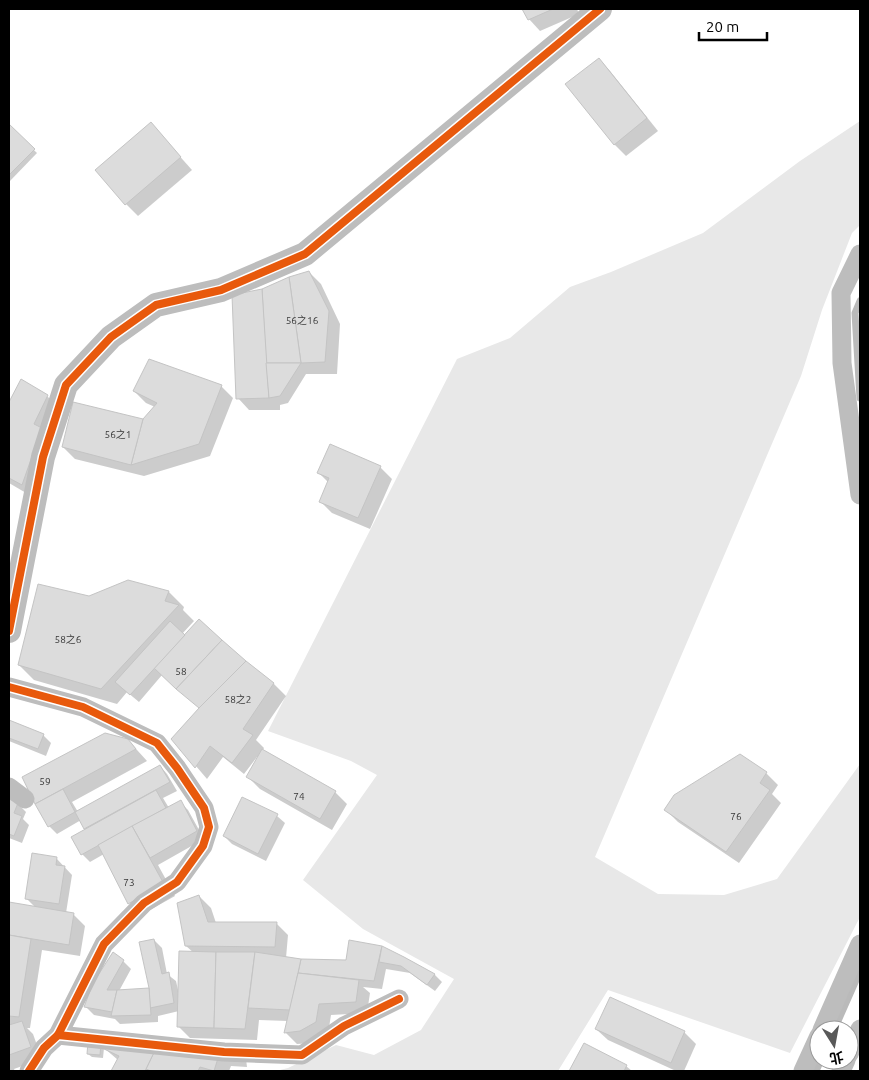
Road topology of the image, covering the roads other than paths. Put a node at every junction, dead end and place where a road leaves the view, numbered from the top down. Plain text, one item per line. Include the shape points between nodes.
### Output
1 (600, 9) edge
2 (860, 254) edge
3 (860, 495) edge
4 (9, 631) edge
5 (9, 687) edge
6 (9, 787) edge
7 (25, 799) dead end
8 (860, 944) edge
9 (399, 999) dead end
10 (826, 1020) edge
11 (58, 1035) junction
12 (809, 1058) edge
13 (29, 1071) edge
14 (803, 1071) edge

1 - 4 street via 305,254 221,290 156,305 112,337 66,385 43,456
2 - 3 street via 841,293 842,362
5 - 11 street via 83,707 157,743 204,808 209,828 204,846 177,882 144,903 104,944
6 - 7 street
8 - 10 street
9 - 11 street via 344,1026 302,1055 224,1052
11 - 13 street via 44,1048
12 - 14 street

